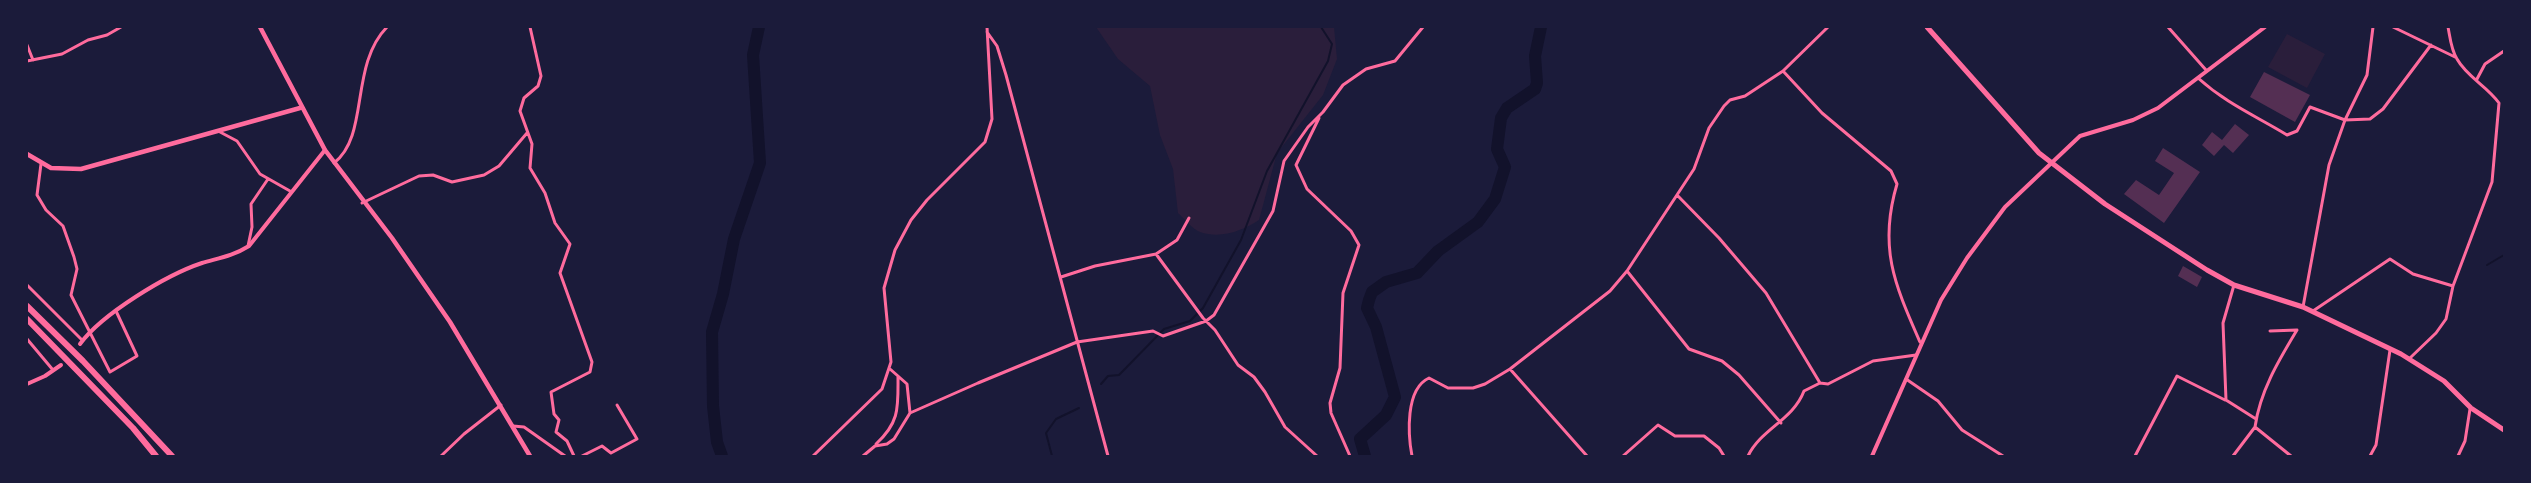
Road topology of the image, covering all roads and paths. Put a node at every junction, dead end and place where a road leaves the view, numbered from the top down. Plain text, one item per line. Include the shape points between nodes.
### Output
1 (106, 27) edge
2 (121, 27) edge
3 (260, 27) edge
4 (387, 27) edge
5 (530, 27) edge
6 (987, 27) edge
7 (1423, 27) edge
8 (1828, 27) edge
9 (1927, 27) edge
10 (2168, 27) edge
11 (2265, 27) edge
12 (2373, 27) edge
13 (2393, 27) edge
14 (2448, 27) edge
15 (987, 32) junction
16 (107, 35) junction
17 (27, 45) edge
18 (2431, 45) junction
19 (2504, 51) edge
20 (2455, 57) junction
21 (33, 60) junction
22 (27, 62) edge
23 (2206, 70) junction
24 (1783, 71) junction
25 (2197, 77) junction
26 (2477, 79) junction
27 (300, 108) junction
28 (1323, 112) junction
29 (2345, 120) junction
30 (219, 131) junction
31 (527, 133) junction
32 (325, 150) junction
33 (27, 154) edge
34 (334, 163) junction
35 (2049, 163) junction
36 (41, 164) junction
37 (268, 179) junction
38 (290, 191) junction
39 (1677, 195) junction
40 (362, 203) junction
41 (1189, 218) dead end
42 (247, 247) junction
43 (1156, 254) junction
44 (1627, 272) junction
45 (1060, 277) junction
46 (27, 285) edge
47 (2234, 285) junction
48 (2453, 286) junction
49 (27, 306) edge
50 (2303, 307) junction
51 (116, 311) junction
52 (2313, 312) junction
53 (27, 319) edge
54 (1204, 320) junction
55 (2270, 331) dead end
56 (89, 332) junction
57 (27, 339) edge
58 (81, 342) joint
59 (1077, 342) junction
60 (1920, 342) junction
61 (2390, 348) junction
62 (1916, 355) junction
63 (2409, 359) junction
64 (61, 365) dead end
65 (890, 369) junction
66 (1510, 369) junction
67 (55, 371) junction
68 (898, 376) junction
69 (1906, 379) junction
70 (1820, 383) junction
71 (27, 384) edge
72 (2226, 400) junction
73 (501, 405) junction
74 (616, 405) dead end
75 (2471, 408) junction
76 (910, 412) junction
77 (2256, 419) junction
78 (1781, 423) junction
79 (513, 426) junction
80 (2255, 427) junction
81 (2504, 430) edge
82 (875, 446) junction
83 (1310, 450) junction
84 (156, 456) edge
85 (172, 456) edge
86 (441, 456) edge
87 (530, 456) edge
88 (565, 456) edge
89 (574, 456) edge
90 (582, 456) edge
91 (813, 456) edge
92 (862, 456) edge
93 (1108, 456) edge
94 (1306, 456) edge
95 (1317, 456) edge
96 (1350, 456) edge
97 (1412, 456) edge
98 (1587, 456) edge
99 (1623, 456) edge
100 (1724, 456) edge
101 (1748, 456) edge
102 (1872, 456) edge
103 (2003, 456) edge
104 (2135, 456) edge
105 (2233, 456) edge
106 (2291, 456) edge
107 (2370, 456) edge
108 (2458, 456) edge

1 - 16 street
2 - 16 street
3 - 27 main road
4 - 34 street via 368,53 352,135 344,153
5 - 31 street via 541,76 538,86 521,104
6 - 15 street
7 - 28 street via 1395,61 1366,69 1343,85
8 - 24 street
9 - 35 main road
10 - 23 street
11 - 23 street
12 - 29 street via 2367,75
13 - 18 street
14 - 20 street
15 - 45 street via 997,46 1006,75
15 - 65 street via 989,129 978,150 911,220 895,250 884,288
16 - 21 street via 88,39 62,54
17 - 21 street
18 - 20 street
18 - 29 street via 2383,109 2370,120
19 - 26 street via 2485,64
20 - 26 street
21 - 22 street
23 - 25 street
24 - 39 street via 1724,106 1709,128 1695,170
24 - 60 street via 1822,113 1896,178 1888,231 1894,283
25 - 29 street via 2232,106 2287,135 2297,131 2310,107
25 - 35 street via 2158,108 2080,136
26 - 48 street via 2499,103 2494,170
27 - 30 main road
27 - 32 main road
28 - 54 street via 1284,161 1273,211 1221,303
28 - 96 street via 1296,165 1307,189 1351,231 1359,245 1343,293 1340,368 1330,403
29 - 50 street via 2329,165
30 - 36 main road via 81,169
30 - 37 street via 237,141 252,165
31 - 40 street via 499,166 484,175 452,182 419,176
31 - 89 street via 532,144 531,175 545,193 555,224 570,244 560,273 592,362 590,372 551,392 554,414 559,420 556,432 567,441
32 - 34 main road
32 - 38 street
33 - 36 main road
34 - 40 main road
35 - 47 main road via 2124,217
35 - 60 street via 1987,228 1941,300
36 - 56 street via 37,195 63,226 77,268 70,295
37 - 38 street
37 - 42 street via 252,201
38 - 42 street
39 - 44 street
39 - 70 street via 1766,293
40 - 73 main road via 392,238 450,322
41 - 43 street via 1177,240
42 - 51 street via 235,255 201,263 171,277
43 - 45 street
43 - 54 street
44 - 66 street via 1610,291
44 - 78 street via 1689,349 1722,361
45 - 59 street
46 - 58 street
47 - 50 main road
47 - 72 street via 2223,323
48 - 52 street via 2413,274 2390,259
48 - 63 street via 2446,319
49 - 85 highway
50 - 52 main road
51 - 56 street
51 - 56 street via 137,356 110,372
52 - 61 main road
53 - 84 highway
54 - 59 street via 1162,335 1154,332
54 - 83 street via 1238,365 1254,377 1285,427
55 - 77 street via 2297,330 2275,367
56 - 58 street
57 - 67 street
59 - 76 street
59 - 93 street
60 - 62 street
61 - 63 main road
61 - 107 street via 2376,445
62 - 69 street
62 - 70 street via 1873,361 1828,384
63 - 75 main road via 2444,381
64 - 67 street
65 - 68 street
65 - 91 street via 882,389
66 - 97 street via 1473,388 1448,388 1429,378 1425,380 1413,401 1408,437
66 - 98 street
67 - 71 street
68 - 76 street via 907,384
68 - 82 street via 895,422
69 - 102 street
69 - 103 street via 1938,401 1962,430
70 - 78 street via 1803,391 1799,403
72 - 77 street
72 - 104 street via 2177,376
73 - 79 main road
73 - 86 street
74 - 90 street via 638,439 611,453 602,446
75 - 81 main road
75 - 108 street
76 - 82 street via 894,439
77 - 80 street
78 - 101 street via 1755,444
79 - 87 main road
79 - 88 street via 524,427
80 - 105 street
80 - 106 street
82 - 92 street
83 - 94 street
83 - 95 street
99 - 100 street via 1658,425 1675,436 1704,436

